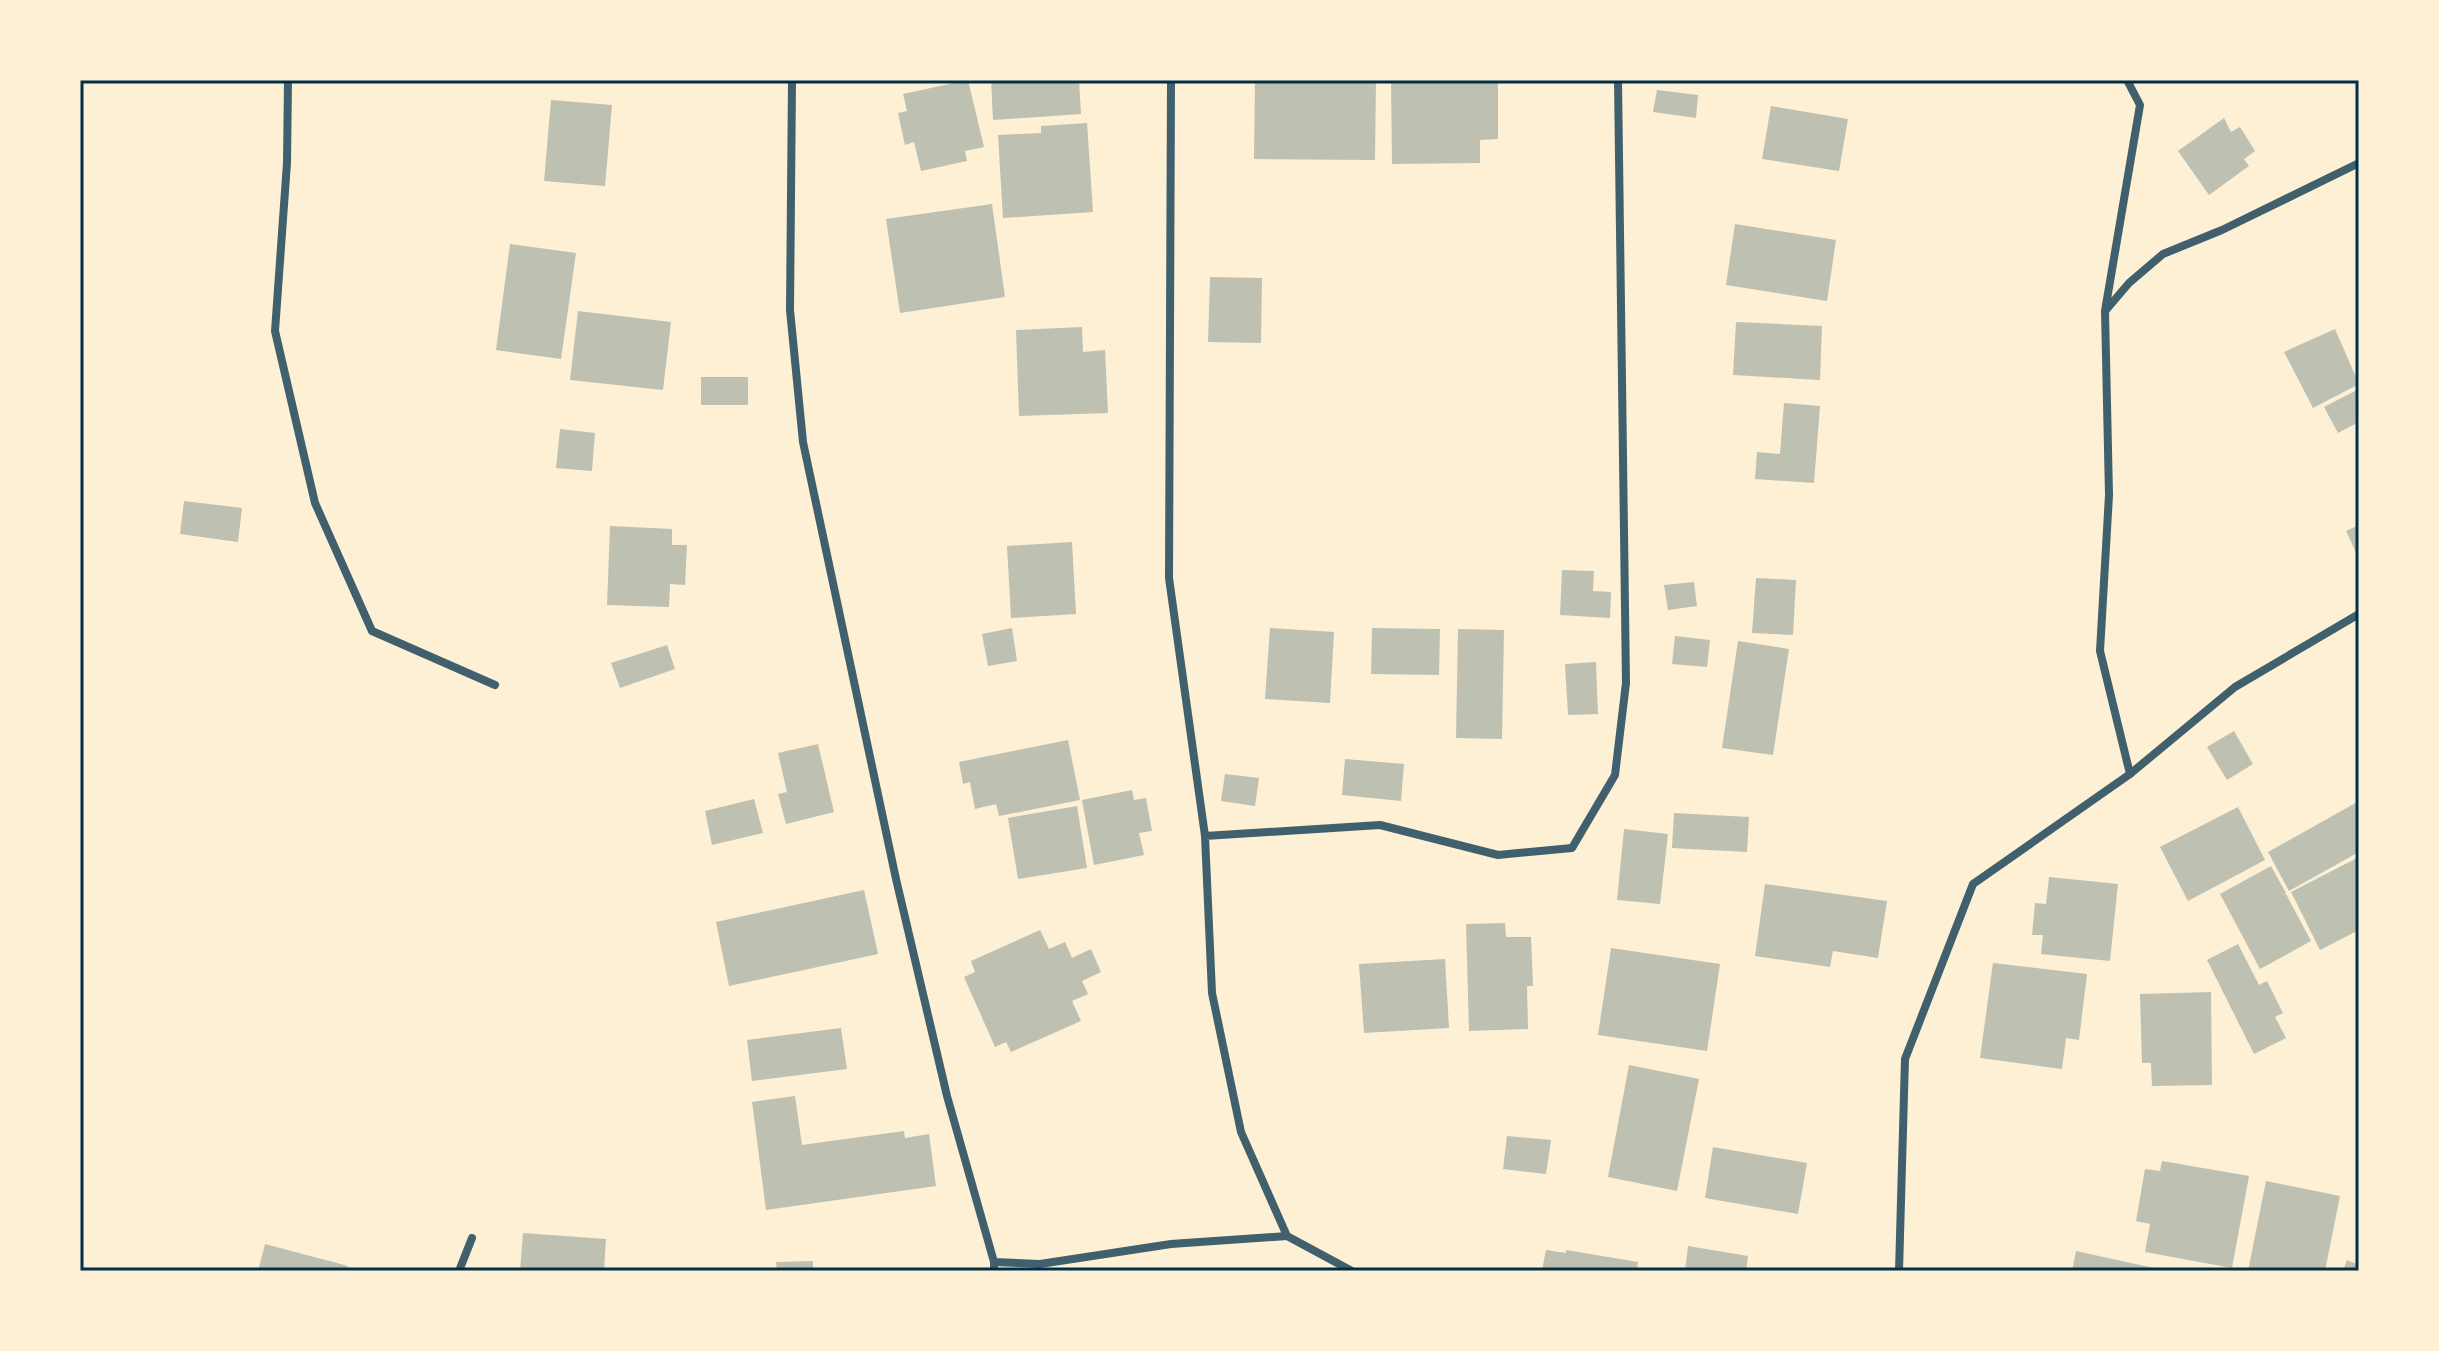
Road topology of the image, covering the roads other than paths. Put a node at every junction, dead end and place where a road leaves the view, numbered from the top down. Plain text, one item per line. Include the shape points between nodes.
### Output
1 (288, 80) edge
2 (792, 80) edge
3 (1171, 80) edge
4 (1618, 80) edge
5 (2127, 80) edge
6 (2359, 163) edge
7 (2105, 311) junction
8 (2359, 614) edge
9 (495, 685) dead end
10 (2130, 774) junction
11 (1205, 836) junction
12 (1287, 1236) junction
13 (472, 1238) dead end
14 (994, 1267) edge
15 (459, 1271) edge
16 (1352, 1271) edge
17 (1899, 1271) edge

1 - 9 street via 275,331 315,503 372,631
2 - 14 street via 790,310 803,442 899,894
3 - 11 street via 1169,578
4 - 11 street via 1626,683 1615,775 1572,848 1498,855 1380,825
5 - 7 street via 2140,105
6 - 7 street via 2163,254
7 - 10 street via 2109,495 2100,651
8 - 10 street via 2235,687
10 - 17 street via 1973,884 1905,1059
11 - 12 street via 1212,993 1241,1132
12 - 14 street via 1171,1244
12 - 16 street
13 - 15 street

